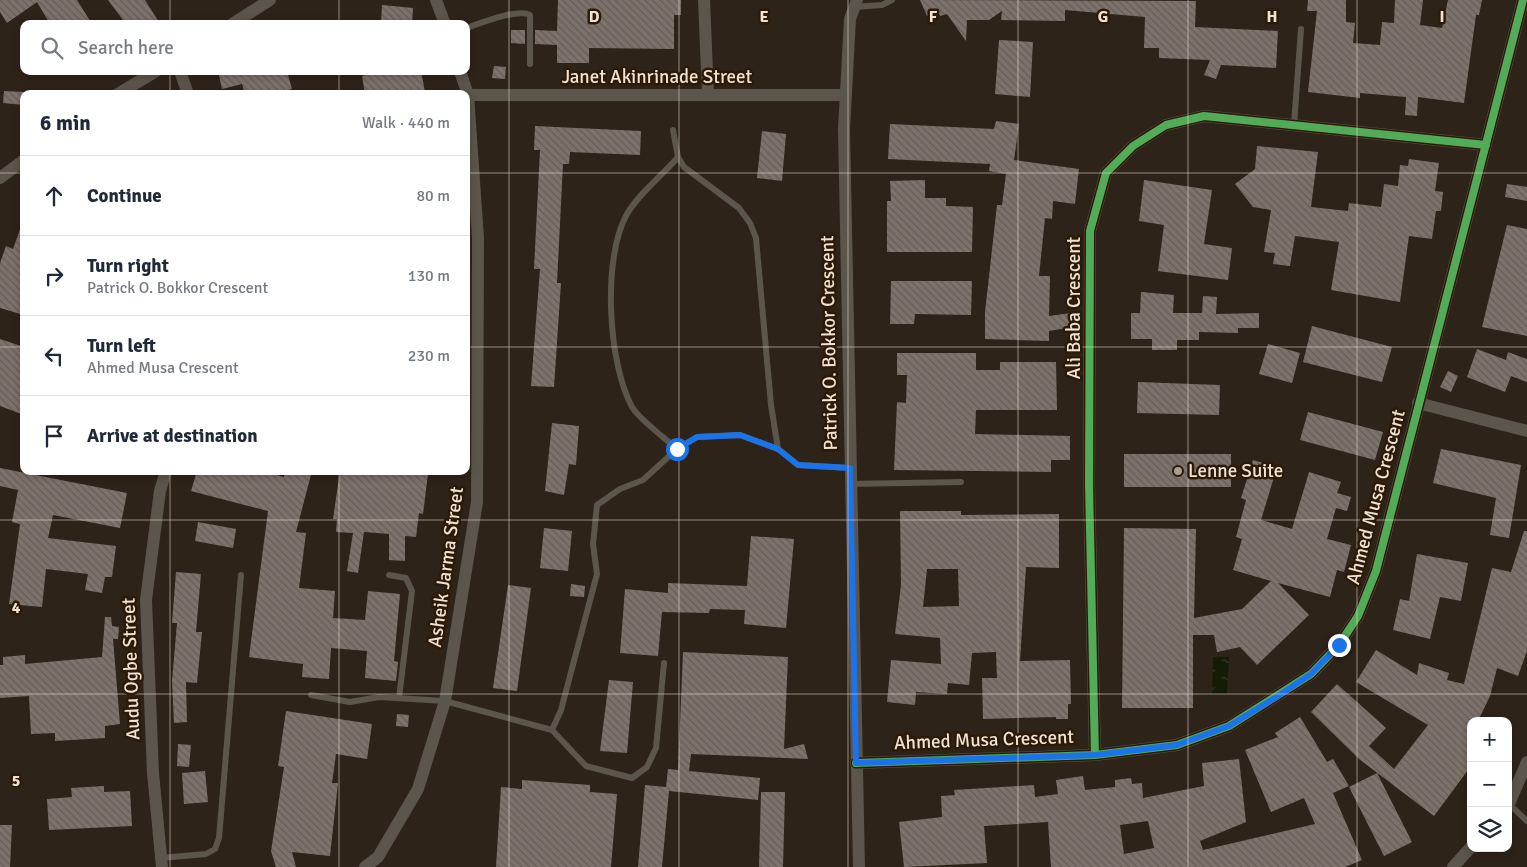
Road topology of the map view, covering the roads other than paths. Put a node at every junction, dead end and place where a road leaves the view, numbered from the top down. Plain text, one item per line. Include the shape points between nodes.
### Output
1 (270, 0) edge
2 (436, 0) edge
3 (704, 0) edge
4 (892, 0) edge
5 (1523, 0) edge
6 (855, 3) edge
7 (238, 20) edge
8 (443, 20) edge
9 (470, 27) edge
10 (1301, 29) dead end
11 (530, 64) dead end
12 (149, 75) edge
13 (181, 75) edge
14 (461, 75) edge
15 (125, 90) edge
16 (187, 90) edge
17 (466, 90) edge
18 (470, 95) edge
19 (708, 95) junction
20 (846, 95) junction
21 (470, 124) edge
22 (1294, 125) junction
23 (673, 130) dead end
24 (1486, 145) junction
25 (678, 157) junction
26 (20, 163) edge
27 (0, 178) edge
28 (1418, 403) junction
29 (1527, 431) edge
30 (677, 449) junction
31 (778, 449) junction
32 (850, 468) junction
33 (165, 475) edge
34 (961, 482) dead end
35 (850, 484) junction
36 (389, 575) dead end
37 (241, 576) dead end
38 (664, 663) dead end
39 (311, 695) dead end
40 (399, 698) junction
41 (445, 701) junction
42 (552, 730) junction
43 (1095, 755) junction
44 (1527, 762) edge
45 (856, 763) junction
46 (1512, 799) edge
47 (1510, 807) edge
48 (1527, 821) edge
49 (1467, 851) edge
50 (162, 863) edge
51 (365, 867) edge
52 (859, 867) edge
53 (1453, 867) edge

1 - 7 street
2 - 8 street
3 - 19 street
4 - 6 lane via 882,5
5 - 24 street, Ahmed Musa Crescent
6 - 20 street, Patrick O. Bokkor Crescent via 850,19
9 - 11 lane via 525,12 530,15
10 - 22 lane
12 - 15 street
13 - 16 street
14 - 17 street, Asheik Jarma Street
18 - 19 street, Janet Akinrinade Street
19 - 20 street, Janet Akinrinade Street
20 - 32 street, Patrick O. Bokkor Crescent
21 - 41 street, Asheik Jarma Street via 478,238 477,502
22 - 24 street, Ali Baba Crescent
22 - 43 street, Ali Baba Crescent via 1204,116 1166,125 1133,146 1106,173 1090,231 1089,484
23 - 25 lane
24 - 28 street, Ahmed Musa Crescent
25 - 30 lane via 626,214 615,251 611,286 612,340 618,374 633,409
25 - 31 lane via 684,167 738,208 750,223 756,238
26 - 27 street
28 - 29 street
28 - 43 street, Ahmed Musa Crescent via 1376,572 1358,616 1339,645 1311,674 1229,726 1177,745
30 - 31 lane via 697,437 740,435
30 - 42 lane via 643,480 620,489 597,505 592,544 597,574 561,710
31 - 32 lane via 798,465
32 - 35 street, Patrick O. Bokkor Crescent
33 - 50 street, Audu Ogbe Street via 146,600 153,774
34 - 35 lane
35 - 45 street, Patrick O. Bokkor Crescent
36 - 40 lane via 406,578 412,591
37 - 50 lane via 219,838 215,849 206,854
38 - 42 lane via 656,748 647,767 632,778 586,766
39 - 40 lane via 350,702 372,697
40 - 41 lane
41 - 42 lane
41 - 51 street, Asheik Jarma Street via 418,789 378,857
43 - 45 street, Ahmed Musa Crescent
44 - 46 street
45 - 52 street, Patrick O. Bokkor Crescent
47 - 48 lane
49 - 53 street

